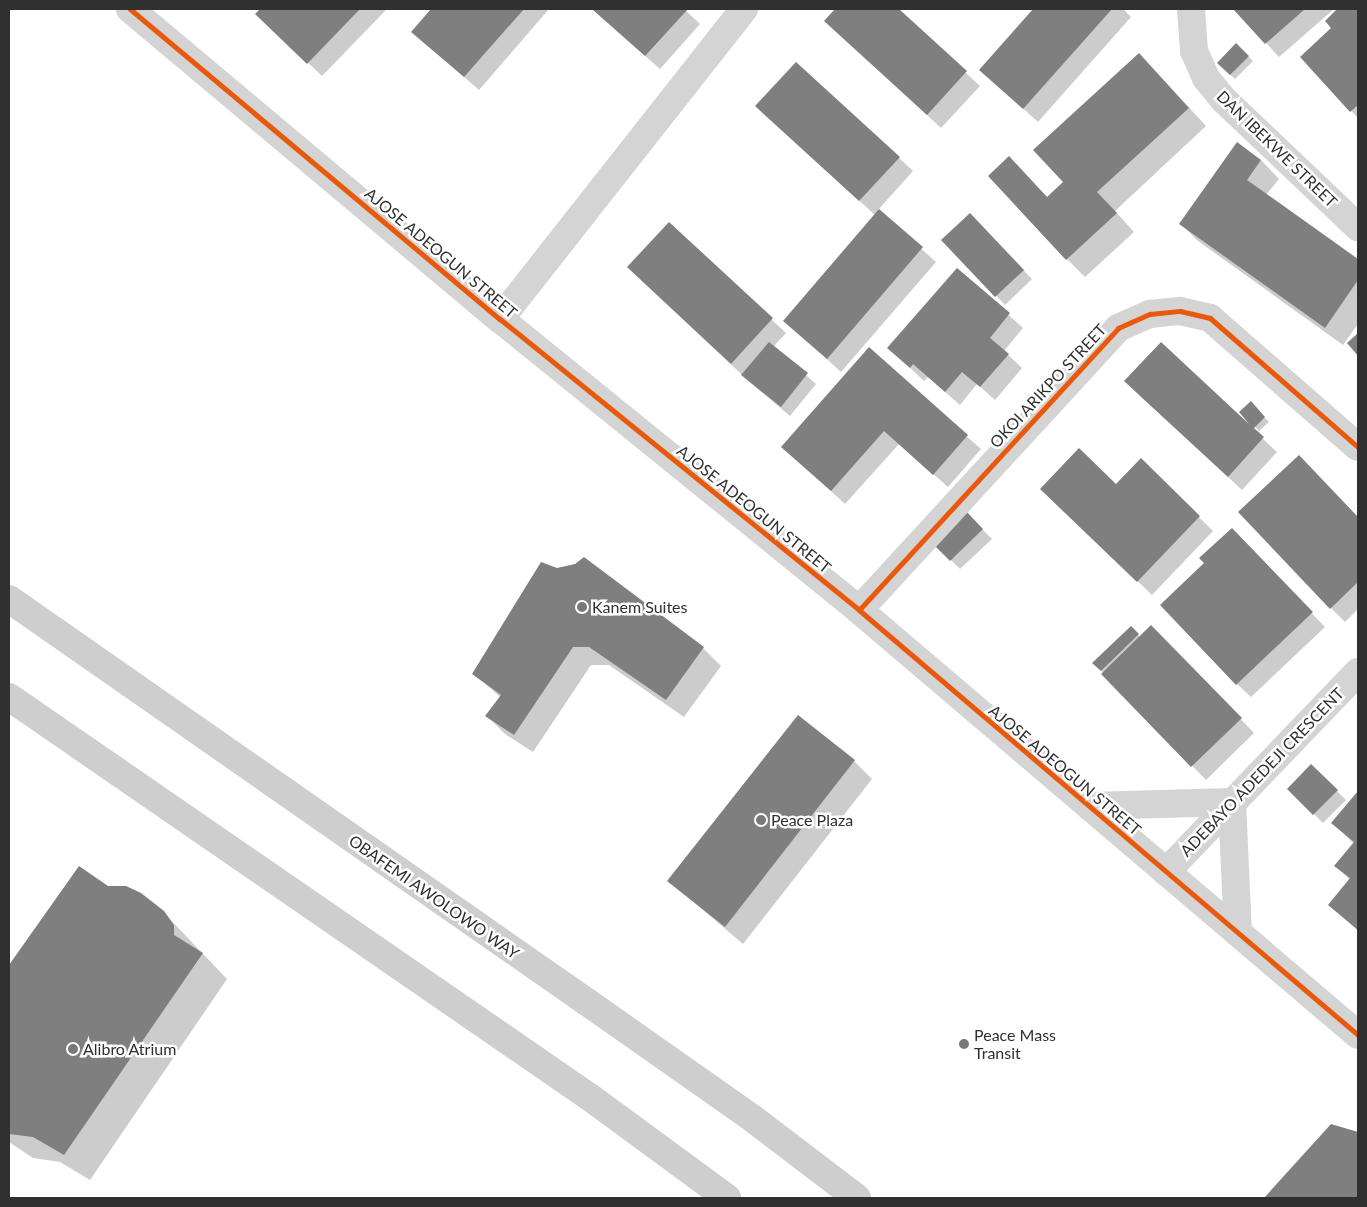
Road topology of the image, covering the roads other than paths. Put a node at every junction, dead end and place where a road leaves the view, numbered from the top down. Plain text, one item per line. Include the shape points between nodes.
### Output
1 (130, 9) edge
2 (744, 9) edge
3 (1191, 9) edge
4 (1358, 227) edge
5 (500, 319) junction
6 (1358, 447) edge
7 (9, 599) edge
8 (859, 610) junction
9 (1358, 672) edge
10 (9, 697) edge
11 (1232, 802) junction
12 (1089, 806) junction
13 (1166, 872) junction
14 (1238, 933) junction
15 (1358, 1035) edge
16 (727, 1198) edge
17 (857, 1198) edge

1 - 5 street, AJOSE ADEOGUN STREET
2 - 5 street
3 - 4 street, DAN IBEKWE STREET via 1194,51 1206,78 1224,100
5 - 8 street, AJOSE ADEOGUN STREET
6 - 8 street, OKOI ARIKPO STREET via 1210,318 1180,311 1150,314 1118,328
7 - 17 main road, OBAFEMI AWOLOWO WAY via 752,1118
8 - 12 street, AJOSE ADEOGUN STREET
9 - 11 street, ADEBAYO ADEDEJI CRESCENT
10 - 16 main road via 592,1098
11 - 12 street
11 - 13 street, ADEBAYO ADEDEJI CRESCENT
11 - 14 street
12 - 13 street, AJOSE ADEOGUN STREET
13 - 14 street, AJOSE ADEOGUN STREET
14 - 15 street, AJOSE ADEOGUN STREET

